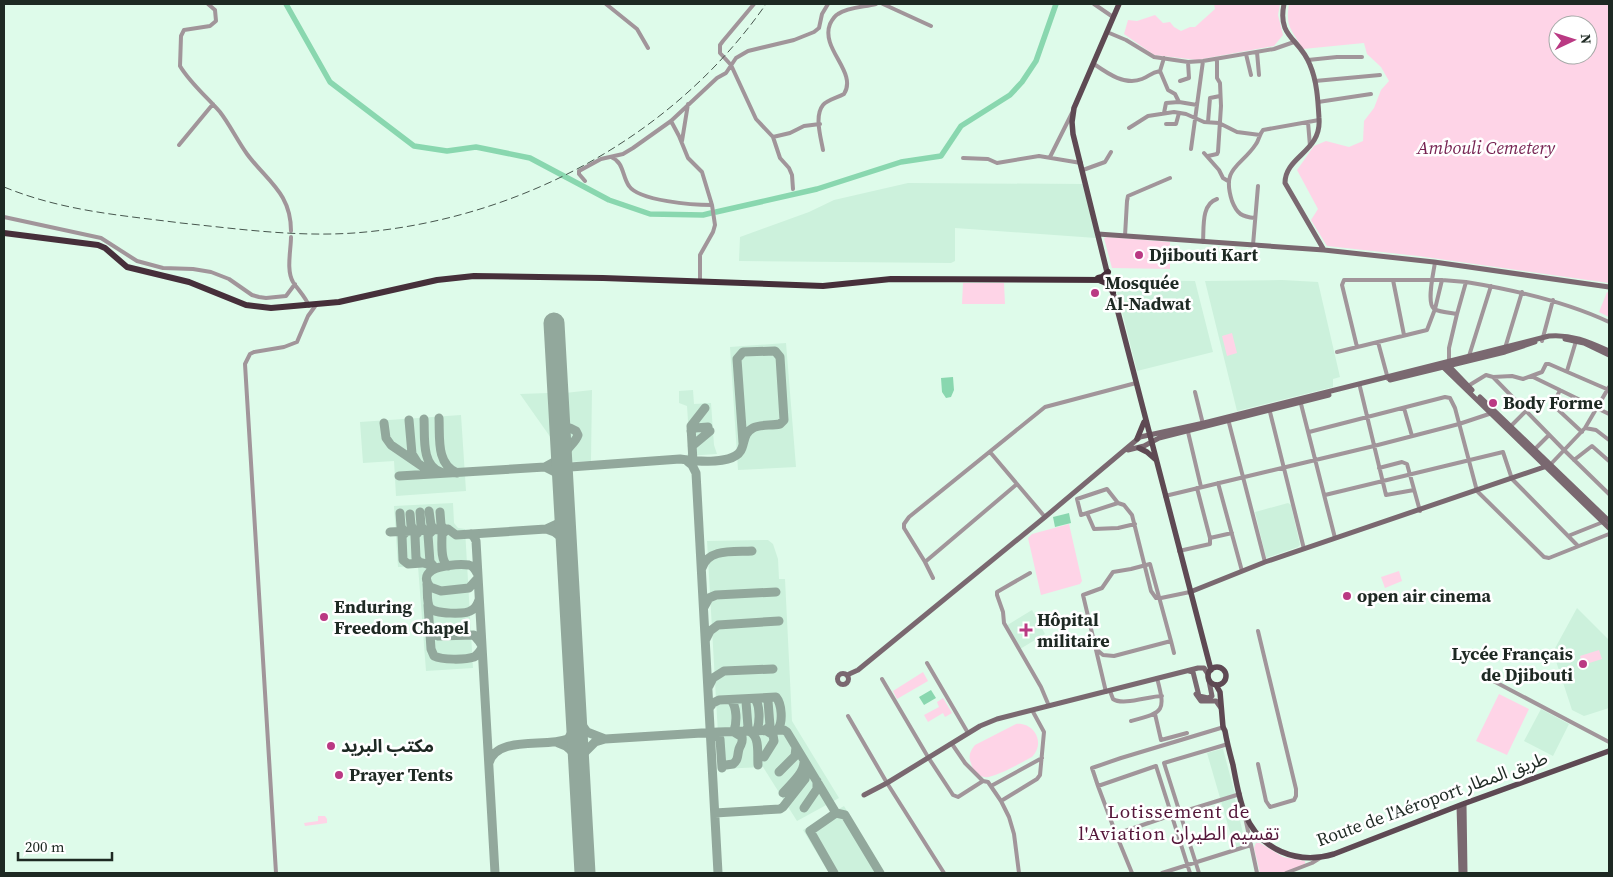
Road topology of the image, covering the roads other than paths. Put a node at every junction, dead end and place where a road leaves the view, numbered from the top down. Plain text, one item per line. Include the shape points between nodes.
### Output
1 (208, 4) edge
2 (606, 4) edge
3 (754, 4) edge
4 (828, 4) edge
5 (876, 4) edge
6 (883, 4) edge
7 (1094, 4) edge
8 (1119, 4) edge
9 (1284, 4) edge
10 (1114, 17) junction
11 (931, 26) dead end
12 (819, 28) junction
13 (828, 30) junction
14 (1107, 32) junction
15 (1294, 42) junction
16 (648, 48) dead end
17 (1257, 52) junction
18 (1246, 54) junction
19 (1362, 57) dead end
20 (1164, 58) junction
21 (1216, 59) junction
22 (1308, 60) junction
23 (1188, 62) junction
24 (1203, 62) junction
25 (731, 64) junction
26 (1094, 64) junction
27 (1160, 71) junction
28 (1252, 75) dead end
29 (1260, 75) dead end
30 (1380, 75) dead end
31 (1180, 81) dead end
32 (1314, 81) junction
33 (1371, 94) dead end
34 (1220, 96) junction
35 (1179, 102) junction
36 (1318, 102) junction
37 (213, 104) junction
38 (688, 104) junction
39 (1198, 105) junction
40 (1074, 108) junction
41 (1164, 113) junction
42 (1179, 113) junction
43 (1195, 118) junction
44 (1320, 120) junction
45 (671, 121) junction
46 (1208, 122) junction
47 (1308, 122) junction
48 (1219, 123) junction
49 (820, 124) junction
50 (1166, 124) dead end
51 (1128, 128) dead end
52 (1260, 134) junction
53 (773, 137) junction
54 (179, 144) dead end
55 (682, 144) junction
56 (1310, 146) junction
57 (1191, 149) dead end
58 (823, 150) dead end
59 (1111, 152) dead end
60 (1204, 153) dead end
61 (608, 156) junction
62 (1208, 156) junction
63 (1050, 157) junction
64 (963, 158) dead end
65 (1081, 163) junction
66 (1083, 170) junction
67 (1170, 178) dead end
68 (586, 181) dead end
69 (1228, 181) junction
70 (1258, 186) dead end
71 (793, 189) dead end
72 (1217, 198) dead end
73 (712, 205) junction
74 (4, 217) edge
75 (1255, 218) junction
76 (291, 231) dead end
77 (4, 233) edge
78 (1098, 234) junction
79 (1125, 236) junction
80 (291, 237) dead end
81 (1204, 242) junction
82 (1253, 245) junction
83 (1324, 250) junction
84 (1435, 262) junction
85 (1107, 268) junction
86 (1096, 279) junction
87 (700, 280) junction
88 (1109, 280) junction
89 (1393, 280) junction
90 (1432, 280) junction
91 (1442, 280) junction
92 (1466, 282) junction
93 (295, 284) junction
94 (1491, 286) junction
95 (1609, 288) edge
96 (1113, 292) junction
97 (1522, 292) junction
98 (1553, 300) junction
99 (313, 305) junction
100 (1435, 309) junction
101 (1457, 314) junction
102 (1609, 322) edge
103 (1404, 336) junction
104 (1542, 339) junction
105 (1576, 341) junction
106 (1378, 342) junction
107 (1357, 347) junction
108 (1505, 349) junction
109 (1609, 351) edge
110 (1337, 352) dead end
111 (1609, 355) edge
112 (1469, 356) junction
113 (1446, 364) junction
114 (1457, 364) junction
115 (1454, 371) junction
116 (1567, 371) junction
117 (1531, 376) junction
118 (1493, 377) junction
119 (1388, 378) junction
120 (1136, 383) junction
121 (1468, 386) junction
122 (1360, 387) junction
123 (1609, 389) edge
124 (1560, 390) junction
125 (1195, 392) dead end
126 (1301, 400) junction
127 (1269, 408) junction
128 (1404, 408) junction
129 (1598, 409) junction
130 (1526, 411) junction
131 (1492, 413) junction
132 (1609, 414) edge
133 (1367, 417) junction
134 (1228, 419) junction
135 (1145, 420) junction
136 (1592, 420) junction
137 (1459, 424) junction
138 (1204, 425) junction
139 (1510, 427) junction
140 (1585, 428) junction
141 (1596, 430) junction
142 (1188, 432) junction
143 (1308, 432) junction
144 (1582, 432) junction
145 (1149, 435) junction
146 (1549, 435) junction
147 (1412, 436) junction
148 (1137, 439) junction
149 (1609, 440) edge
150 (1151, 442) junction
151 (1374, 446) junction
152 (1138, 448) junction
153 (1127, 450) junction
154 (1534, 450) junction
155 (1565, 451) junction
156 (990, 452) junction
157 (1156, 460) junction
158 (1468, 460) junction
159 (1574, 460) junction
160 (1609, 460) edge
161 (1316, 461) junction
162 (1547, 466) junction
163 (1283, 468) junction
164 (1379, 468) junction
165 (1410, 475) junction
166 (1243, 478) junction
167 (1512, 479) junction
168 (1382, 481) junction
169 (1218, 483) junction
170 (1017, 484) junction
171 (1199, 488) junction
172 (1414, 490) junction
173 (1477, 491) junction
174 (1609, 494) edge
175 (1325, 495) junction
176 (1165, 496) junction
177 (1118, 503) junction
178 (1420, 510) junction
179 (1087, 513) junction
180 (1045, 517) junction
181 (1606, 522) edge
182 (1134, 524) junction
183 (1609, 528) edge
184 (1232, 533) junction
185 (1609, 534) edge
186 (1568, 536) junction
187 (1210, 538) junction
188 (1336, 538) junction
189 (1578, 546) junction
190 (1304, 549) junction
191 (1179, 550) junction
192 (925, 562) junction
193 (1265, 562) junction
194 (1145, 565) junction
195 (1242, 571) junction
196 (1030, 572) dead end
197 (934, 578) dead end
198 (1190, 592) junction
199 (1160, 598) junction
200 (1258, 631) dead end
201 (1203, 640) junction
202 (1171, 641) junction
203 (1096, 649) junction
204 (1174, 653) dead end
205 (927, 663) dead end
206 (1220, 668) junction
207 (1208, 669) junction
208 (1189, 671) junction
209 (1484, 676) dead end
210 (848, 678) dead end
211 (1157, 678) junction
212 (882, 679) dead end
213 (1209, 682) junction
214 (1223, 682) junction
215 (1216, 685) junction
216 (1108, 691) junction
217 (1162, 696) junction
218 (1049, 706) junction
219 (1221, 708) junction
220 (1032, 710) junction
221 (1155, 714) junction
222 (848, 716) dead end
223 (1131, 721) dead end
224 (1224, 728) junction
225 (1187, 733) dead end
226 (968, 734) junction
227 (1609, 742) edge
228 (952, 744) junction
229 (1228, 744) junction
230 (1609, 751) edge
231 (928, 758) junction
232 (1042, 758) junction
233 (1164, 763) junction
234 (1258, 764) dead end
235 (1156, 766) junction
236 (983, 780) junction
237 (887, 783) junction
238 (991, 786) junction
239 (1098, 786) junction
240 (1240, 794) junction
241 (864, 795) dead end
242 (1001, 801) junction
243 (1462, 805) junction
244 (1180, 812) junction
245 (1244, 813) junction
246 (1172, 815) junction
247 (1116, 834) junction
248 (1251, 845) junction
249 (1320, 858) junction
250 (1195, 862) junction
251 (1188, 865) junction
252 (1132, 871) edge
253 (276, 873) edge
254 (944, 873) edge
255 (1020, 873) edge
256 (1125, 873) edge
257 (1162, 873) edge
258 (1190, 873) edge
259 (1199, 873) edge
260 (1257, 873) edge
261 (1286, 873) edge
262 (1461, 873) edge
263 (1465, 873) edge

1 - 37 street via 217,14 216,21 210,26 184,30 180,62
2 - 16 street via 638,29
3 - 25 street via 720,45 720,53
4 - 12 street
5 - 13 street via 837,14
6 - 11 street
7 - 10 street
8 - 10 main road
9 - 15 street via 1282,18 1285,30
10 - 14 main road
12 - 13 street
12 - 25 street via 806,37 748,51
13 - 49 street via 832,50 841,63 848,84 844,94 820,110
14 - 20 street via 1150,55
14 - 26 main road
15 - 17 street
15 - 22 street
17 - 18 street
17 - 29 street
18 - 21 street
18 - 28 street
19 - 22 street
20 - 23 street
20 - 27 street
21 - 24 street
21 - 34 street
22 - 32 street
23 - 24 street
23 - 31 street via 1189,78
24 - 39 street
25 - 38 street via 726,73
25 - 53 street via 751,112
26 - 27 street via 1110,75 1129,81
26 - 40 main road
27 - 35 street via 1168,90
30 - 32 street
32 - 36 street
33 - 36 street
34 - 46 street via 1210,98
34 - 48 street
35 - 39 street
35 - 41 street via 1166,103
36 - 44 street
37 - 54 street
37 - 76 street via 229,123 247,154 281,194 290,212
38 - 45 street
38 - 55 street
39 - 43 street
40 - 63 street
40 - 65 main road via 1072,127
41 - 42 street
41 - 51 street via 1148,116
42 - 43 street
42 - 50 street via 1176,124
43 - 46 street
43 - 57 street
44 - 47 street
44 - 56 street via 1319,132
45 - 55 street
45 - 61 street via 623,154
46 - 48 street
47 - 52 street via 1265,130
47 - 56 street
48 - 52 street via 1237,132
48 - 62 street via 1218,154
49 - 53 street
49 - 58 street
52 - 69 street via 1256,145 1235,166
53 - 71 street via 780,158 792,174
55 - 73 street via 688,158 702,172
56 - 83 street via 1286,173 1285,183
59 - 66 street via 1105,162
60 - 62 street
61 - 68 street via 579,171
61 - 73 street via 619,162 629,186 638,192 679,204
62 - 69 street via 1222,178
63 - 64 street via 997,163 988,159
63 - 65 street
65 - 66 main road
66 - 78 main road
67 - 79 street via 1128,196
69 - 75 street via 1236,210 1244,217
70 - 75 street
72 - 81 street via 1206,208
73 - 87 street via 715,224 700,255
74 - 93 street via 101,238 137,261 163,268 211,272 259,297 286,296
75 - 82 street
77 - 99 highway via 98,245 127,267 189,282 246,305 271,308
78 - 79 street
78 - 85 main road
79 - 81 street
80 - 93 street via 290,267
81 - 82 street
82 - 83 street
83 - 84 street
84 - 90 street
84 - 95 street
85 - 86 highway
85 - 88 main road
86 - 87 highway via 891,279 823,286
86 - 88 highway
86 - 96 highway via 1106,283
87 - 99 highway via 474,276 437,280 356,299
88 - 96 main road
89 - 90 street
89 - 103 street
89 - 107 street via 1342,282
90 - 91 street
90 - 100 street
91 - 92 street
91 - 100 street
92 - 94 street
92 - 101 street
93 - 99 street
94 - 97 street
94 - 112 street
96 - 120 main road
97 - 98 street
97 - 108 street
98 - 102 street
98 - 104 street
99 - 253 street via 297,342 254,352 245,364
100 - 101 street
100 - 103 street via 1429,329
101 - 113 street
103 - 106 street
104 - 105 street
104 - 108 street
104 - 109 street via 1571,336
105 - 111 street
105 - 116 street
106 - 107 street
106 - 119 street
107 - 110 street
108 - 112 street
108 - 114 street
112 - 113 street
113 - 114 street
113 - 115 street
113 - 119 street
113 - 131 street
114 - 115 street
115 - 121 street
116 - 117 street via 1546,364 1542,372
116 - 123 street
117 - 118 street
117 - 124 street
118 - 121 street via 1486,376
118 - 130 street
119 - 122 street
119 - 126 street
120 - 135 main road
120 - 156 street via 1046,407
121 - 131 street
122 - 126 street
122 - 133 street
123 - 129 street
124 - 129 street
124 - 144 street via 1553,405
125 - 138 street
126 - 127 street
126 - 143 street
127 - 134 street
127 - 163 street
128 - 133 street
128 - 137 street via 1448,397 1452,400
128 - 147 street
129 - 132 street
129 - 136 street
130 - 139 street
130 - 146 street
131 - 137 street
131 - 139 street
131 - 162 street
133 - 143 street
133 - 151 street
134 - 138 street
134 - 166 street
135 - 145 main road
135 - 148 main road
136 - 140 street
136 - 141 street
137 - 147 street
137 - 158 street
138 - 142 street
138 - 145 street
139 - 154 street
140 - 141 street
140 - 144 street
141 - 149 street
142 - 150 street
142 - 171 street
143 - 161 street
144 - 155 street
145 - 148 street
145 - 150 main road
146 - 154 street
146 - 155 street
147 - 151 street
148 - 153 street
150 - 152 street
150 - 157 main road
151 - 161 street
151 - 164 street
152 - 153 street
152 - 157 main road
153 - 180 street
154 - 162 street
155 - 159 street
155 - 162 street
156 - 170 street
156 - 192 street via 906,520 904,528
157 - 176 main road
158 - 165 street
158 - 167 street via 1503,452
158 - 173 street
159 - 160 street via 1592,446
159 - 174 street
161 - 163 street
161 - 175 street
162 - 167 street
162 - 181 street
163 - 166 street
163 - 190 street
164 - 165 street via 1405,462
164 - 168 street
165 - 168 street
165 - 172 street
166 - 169 street
166 - 193 street
167 - 173 street
167 - 186 street
168 - 172 street via 1388,496
168 - 175 street
169 - 171 street
169 - 184 street
170 - 180 street
170 - 192 street
171 - 176 street
171 - 187 street
172 - 178 street
173 - 178 street
173 - 189 street via 1544,557
175 - 188 street
176 - 191 main road
177 - 179 street
177 - 179 street via 1107,489 1076,500 1081,515
177 - 182 street via 1129,510
178 - 188 street
179 - 182 street via 1094,529
180 - 210 street
181 - 183 street
181 - 186 street
182 - 194 street
184 - 187 street
184 - 195 street
185 - 189 street
186 - 189 street
187 - 191 street via 1210,544
188 - 190 street
190 - 193 street
191 - 198 main road
192 - 197 street
193 - 195 street
194 - 199 street via 1152,591 1156,598
194 - 203 street via 1113,572 1102,588 1083,595
195 - 198 street
196 - 218 street via 997,594 1004,612 1004,623
198 - 199 street
198 - 201 main road
199 - 202 street
200 - 234 street via 1296,789 1294,800 1270,807
201 - 206 main road via 1211,658
201 - 207 main road
202 - 203 street via 1114,656 1103,655
202 - 204 street
203 - 216 street
205 - 226 street
206 - 207 main road
206 - 214 main road via 1225,674
207 - 208 street
207 - 213 main road
208 - 211 street
208 - 213 street via 1193,672 1199,696 1212,696
208 - 219 street via 1199,700 1215,700
209 - 227 street
211 - 216 street
211 - 217 street
212 - 231 street
213 - 215 main road
214 - 215 main road
214 - 224 main road, Route de l'Aéroport طريق المطار
215 - 219 main road, Route de l'Aéroport طريق المطار
216 - 217 street via 1113,699 1122,702
216 - 218 street
217 - 221 street via 1162,707
218 - 220 street
219 - 224 main road, Route de l'Aéroport طريق المطار
220 - 226 street via 997,719
220 - 232 street via 1044,732
221 - 223 street
221 - 225 street via 1161,740
222 - 237 street
224 - 229 main road, Route de l'Aéroport طريق المطار
224 - 239 street via 1092,768
226 - 228 street
228 - 231 street
228 - 236 street via 965,764
229 - 233 street
229 - 240 main road, Route de l'Aéroport طريق المطار
230 - 243 main road, Route de l'Aéroport طريق المطار
231 - 236 street via 953,795 958,796
231 - 237 street
232 - 238 street
232 - 242 street via 1037,779
233 - 235 street
233 - 244 street
235 - 239 street
235 - 246 street
236 - 238 street
237 - 241 street
237 - 254 street
238 - 242 street
239 - 247 street
240 - 244 street
240 - 245 main road, Route de l'Aéroport طريق المطار
242 - 255 street via 1014,834
243 - 249 main road, Route de l'Aéroport طريق المطار
243 - 262 street
243 - 263 street
244 - 246 street
244 - 250 street
245 - 248 street
245 - 249 main road, Route de l'Aéroport طريق المطار via 1257,835 1279,851 1296,857
246 - 247 street
246 - 251 street
247 - 252 street
248 - 250 street
248 - 260 street
249 - 261 street
250 - 251 street
250 - 259 street
251 - 257 street
251 - 258 street
252 - 256 street

